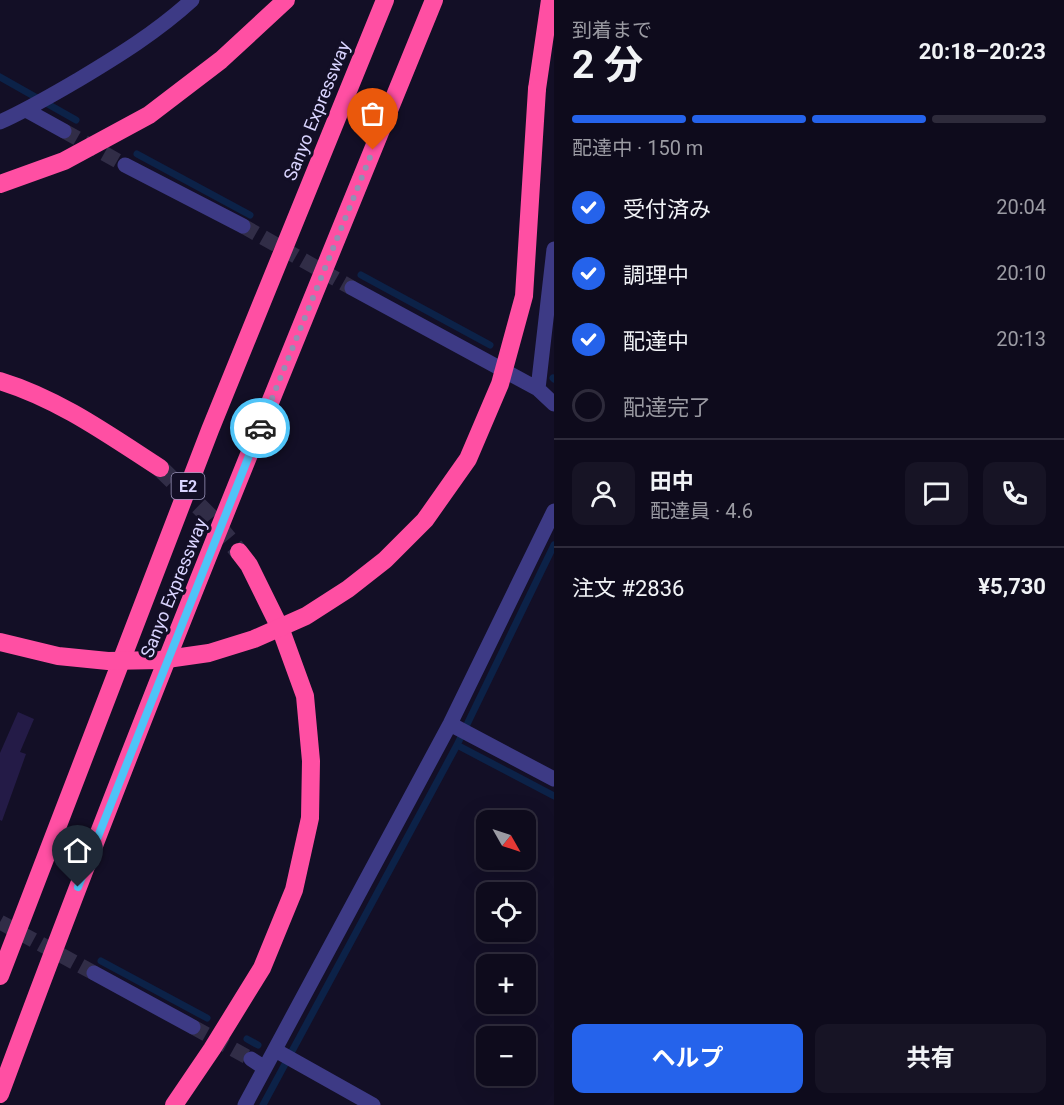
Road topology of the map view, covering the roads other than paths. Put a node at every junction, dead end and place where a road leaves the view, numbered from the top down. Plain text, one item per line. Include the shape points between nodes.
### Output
1 (192, 0) edge
2 (286, 0) edge
3 (385, 0) edge
4 (434, 0) edge
5 (550, 0) edge
6 (29, 108) junction
7 (0, 122) edge
8 (64, 131) tunnel mouth
9 (126, 165) tunnel mouth
10 (0, 184) edge
11 (243, 226) tunnel mouth
12 (554, 249) edge
13 (351, 288) tunnel mouth
14 (0, 381) edge
15 (538, 389) junction
16 (554, 404) edge
17 (160, 468) tunnel mouth
18 (554, 511) edge
19 (239, 552) tunnel mouth
20 (0, 642) edge
21 (459, 729) junction
22 (554, 779) edge
23 (94, 973) tunnel mouth
24 (0, 976) edge
25 (193, 1027) tunnel mouth
26 (284, 1055) junction
27 (250, 1059) tunnel mouth
28 (265, 1068) junction
29 (0, 1094) edge
30 (174, 1105) edge
31 (245, 1105) edge
32 (373, 1105) edge

1 - 6 street via 126,52
2 - 10 highway via 221,60 149,115 64,161
3 - 24 highway, Sanyo Expressway / E2 via 210,430
4 - 29 highway, Sanyo Expressway / E2 via 86,865
5 - 20 highway, bridge via 537,89 524,296 500,384 468,459 425,520 385,560 306,616 209,653 160,660 108,661 58,656
6 - 7 street
6 - 8 street
9 - 11 street
12 - 15 street
13 - 15 street
14 - 17 highway via 83,418
15 - 16 street
18 - 21 street
19 - 30 highway via 281,630 305,696 311,761 310,818 294,890 262,968
21 - 22 street
21 - 26 street
23 - 25 street
26 - 28 street
26 - 32 street
27 - 28 street
28 - 31 street

